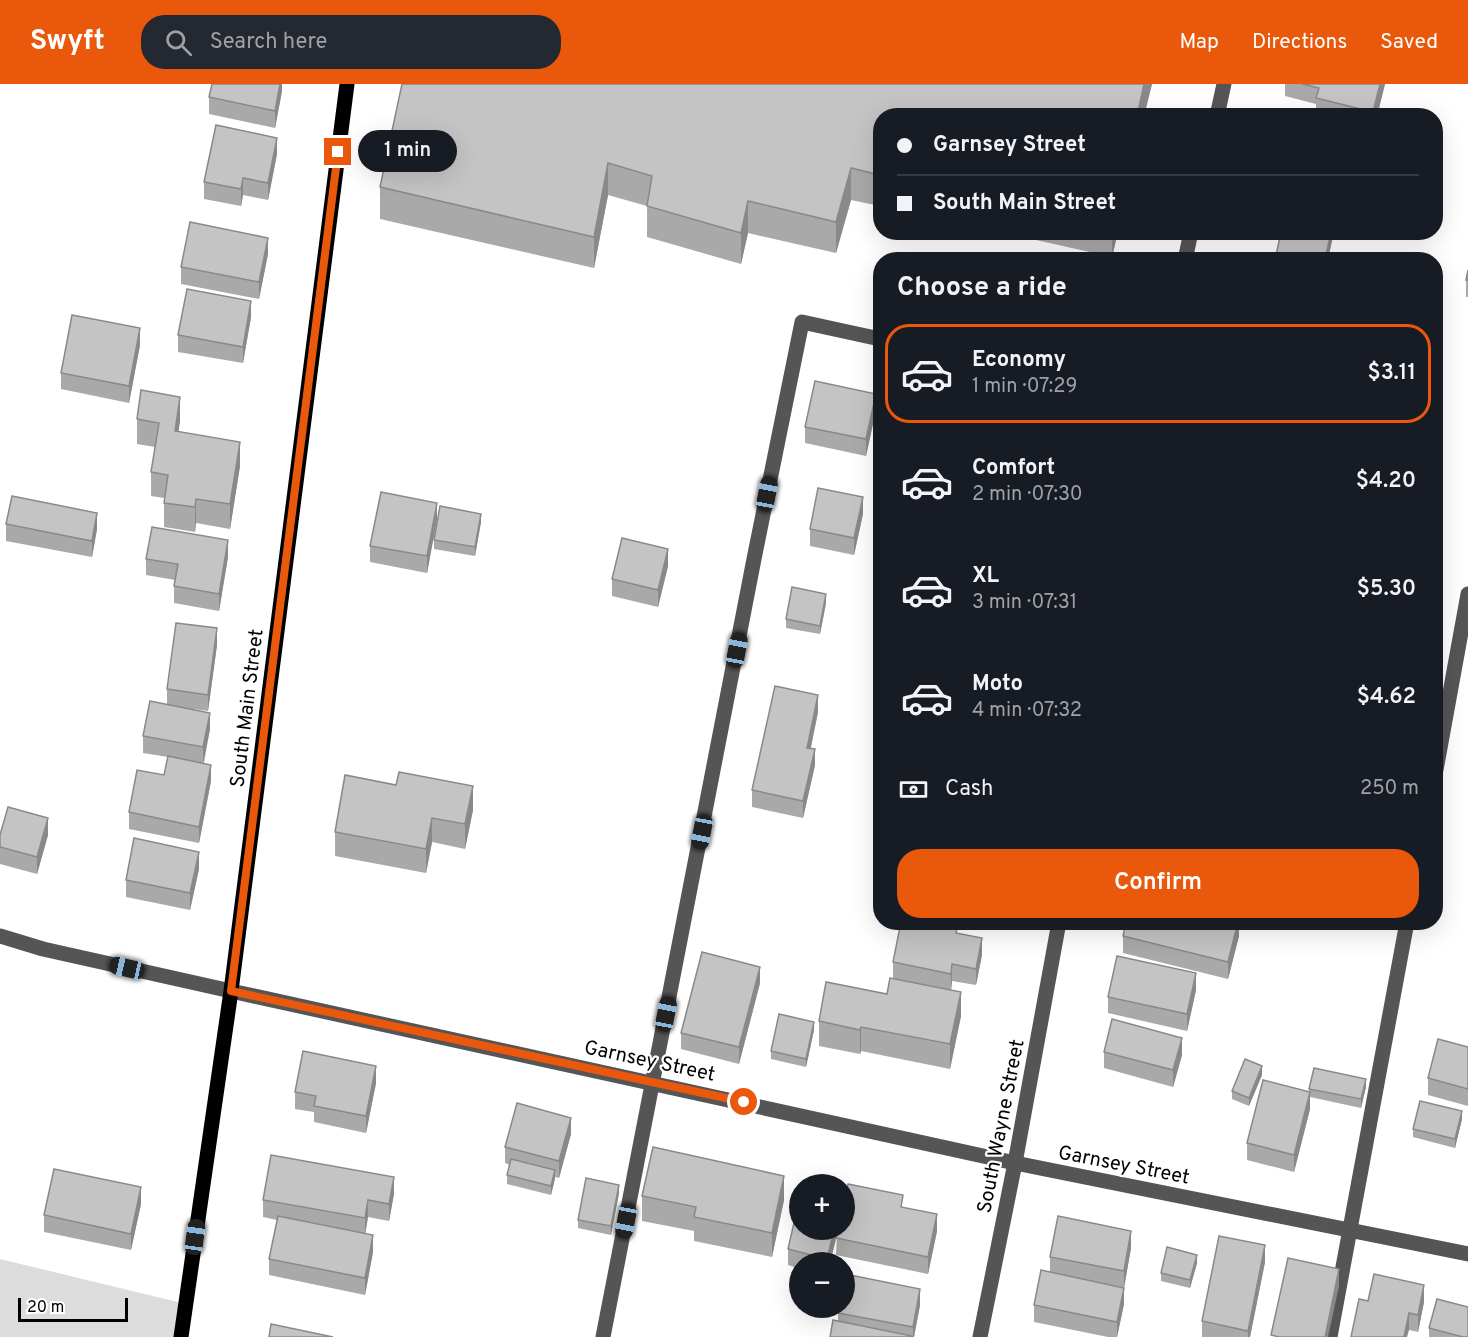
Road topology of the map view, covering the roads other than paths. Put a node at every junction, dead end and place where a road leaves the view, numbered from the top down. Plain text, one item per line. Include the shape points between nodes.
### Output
1 (347, 84) edge
2 (1224, 84) edge
3 (1219, 108) edge
4 (873, 337) edge
5 (1468, 594) edge
6 (1443, 732) edge
7 (1058, 930) edge
8 (1406, 930) edge
9 (0, 936) edge
10 (231, 991) junction
11 (653, 1082) junction
12 (1016, 1163) junction
13 (1351, 1230) junction
14 (1468, 1254) edge
15 (181, 1337) edge
16 (603, 1337) edge
17 (980, 1337) edge
18 (1330, 1337) edge

1 - 10 main road, South Main Street
2 - 3 street
4 - 11 street via 802,322
5 - 6 street
7 - 12 street, South Wayne Street
8 - 13 street
9 - 10 street, Garnsey Street
10 - 11 street, Garnsey Street
10 - 15 main road, South Main Street
11 - 12 street, Garnsey Street
11 - 16 street
12 - 13 street, Garnsey Street
12 - 17 street, South Wayne Street
13 - 14 street, Garnsey Street
13 - 18 street

